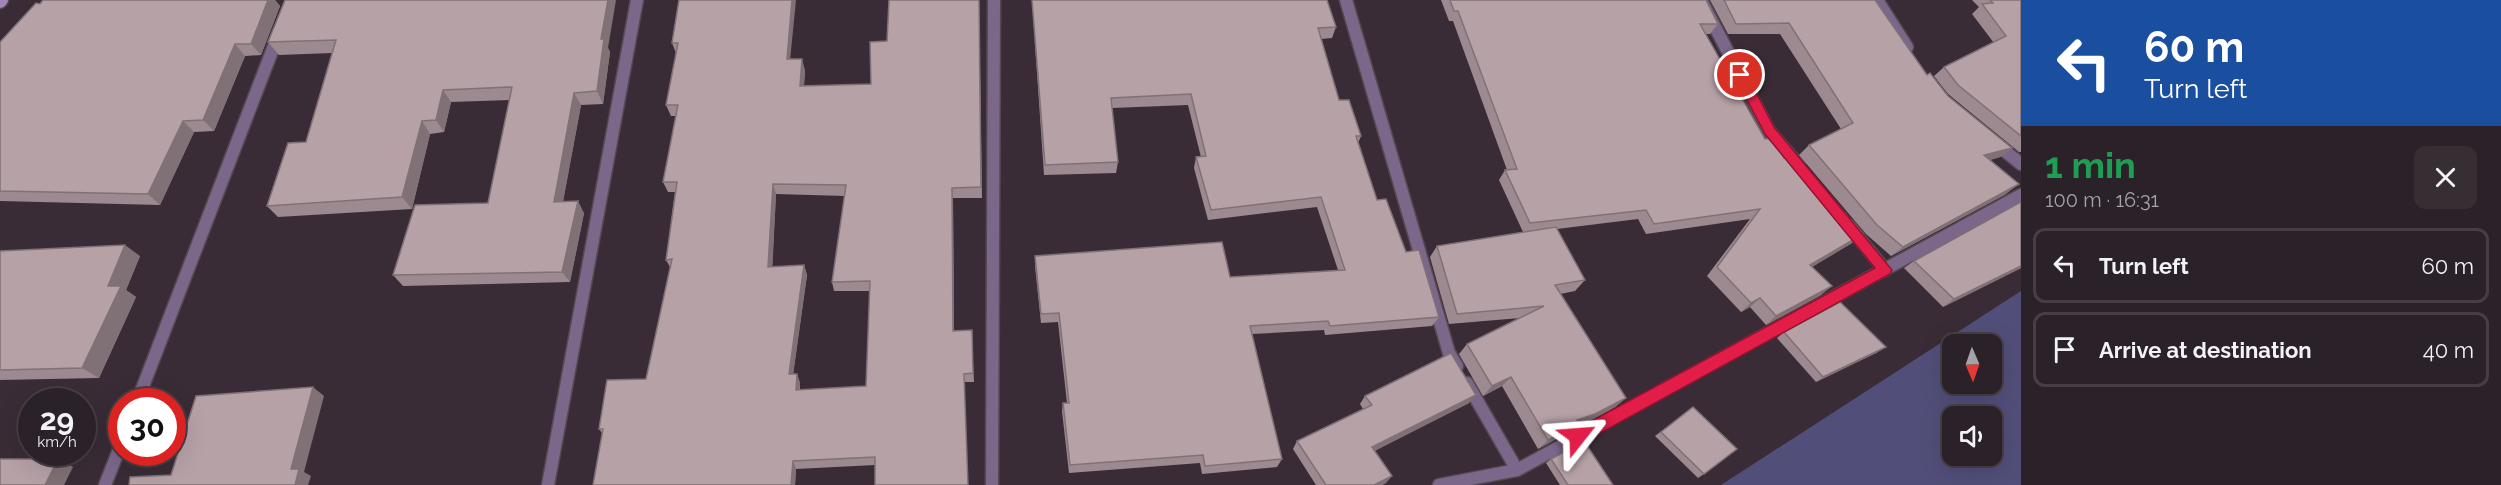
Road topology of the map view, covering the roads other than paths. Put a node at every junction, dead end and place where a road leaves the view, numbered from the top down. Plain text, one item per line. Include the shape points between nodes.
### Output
1 (637, 0) edge
2 (994, 0) edge
3 (1346, 0) edge
4 (1701, 0) edge
5 (1877, 0) edge
6 (283, 22) edge
7 (1914, 60) edge
8 (1985, 135) edge
9 (2021, 164) edge
10 (1805, 174) edge
11 (2021, 195) edge
12 (1842, 218) edge
13 (1885, 270) junction
14 (142, 388) edge
15 (113, 466) edge
16 (1517, 470) junction
17 (105, 485) edge
18 (548, 485) edge
19 (992, 485) edge
20 (1439, 485) edge

1 - 18 street
2 - 19 street
3 - 16 street via 1449,353
4 - 10 street via 1769,131
5 - 7 street
6 - 14 street
8 - 9 street
11 - 13 street
12 - 13 street
13 - 16 street
15 - 17 street
16 - 20 street

